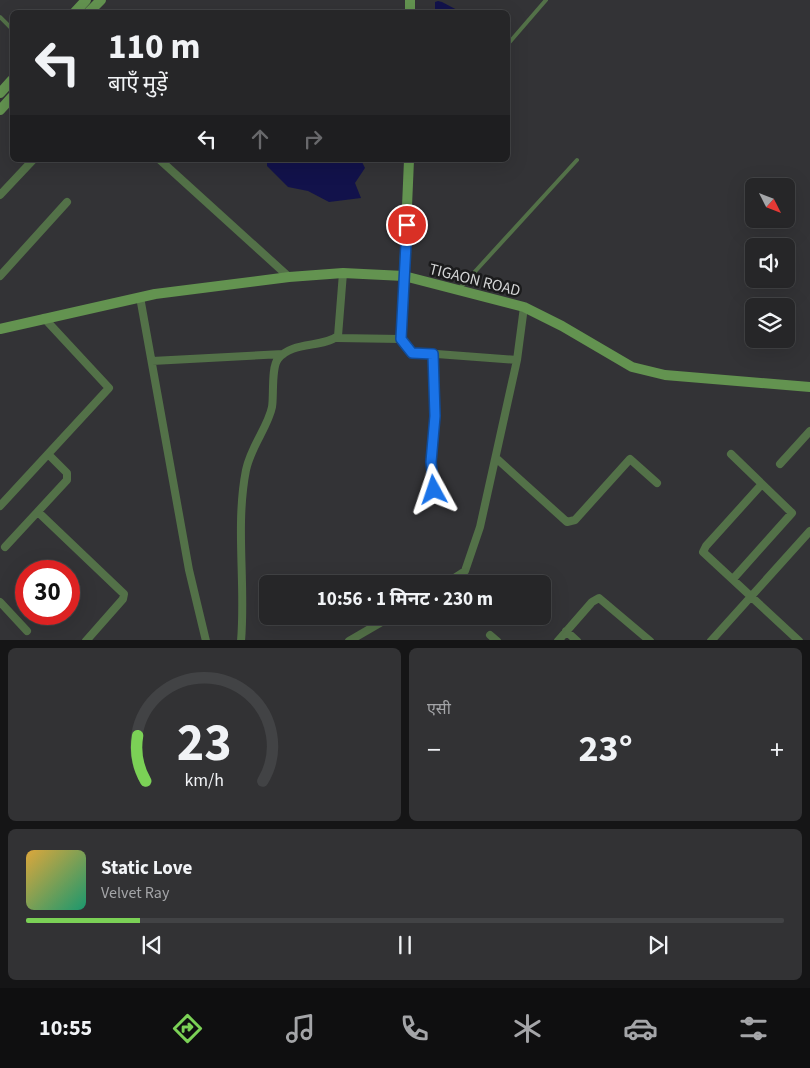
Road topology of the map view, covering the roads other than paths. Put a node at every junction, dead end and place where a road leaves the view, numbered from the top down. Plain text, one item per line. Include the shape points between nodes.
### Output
1 (86, 0) edge
2 (101, 0) edge
3 (546, 0) edge
4 (77, 10) edge
5 (91, 10) edge
6 (0, 17) edge
7 (10, 26) edge
8 (510, 42) edge
9 (10, 82) edge
10 (0, 93) edge
11 (10, 99) edge
12 (0, 110) edge
13 (577, 160) dead end
14 (31, 162) edge
15 (162, 162) edge
16 (410, 162) edge
17 (0, 195) edge
18 (67, 202) dead end
19 (344, 273) junction
20 (0, 276) edge
21 (404, 276) junction
22 (289, 277) junction
23 (458, 290) junction
24 (140, 297) junction
25 (524, 307) junction
26 (44, 318) junction
27 (0, 328) edge
28 (337, 338) junction
29 (401, 339) junction
30 (283, 354) junction
31 (433, 354) junction
32 (517, 360) junction
33 (152, 361) junction
34 (810, 387) edge
35 (810, 431) edge
36 (48, 454) junction
37 (731, 454) dead end
38 (496, 458) junction
39 (780, 464) dead end
40 (657, 483) dead end
41 (762, 484) junction
42 (434, 490) dead end
43 (0, 506) edge
44 (38, 512) junction
45 (810, 531) edge
46 (5, 547) dead end
47 (457, 575) edge
48 (733, 579) junction
49 (752, 596) junction
50 (0, 602) edge
51 (376, 625) edge
52 (27, 631) dead end
53 (566, 631) junction
54 (717, 634) junction
55 (86, 640) edge
56 (206, 640) edge
57 (241, 640) edge
58 (349, 640) edge
59 (558, 640) edge
60 (577, 640) edge
61 (650, 640) edge
62 (711, 640) edge
63 (724, 640) edge
64 (799, 640) edge

1 - 4 street
2 - 5 street
3 - 8 lane
6 - 7 lane
9 - 10 street
11 - 12 street
13 - 23 lane
14 - 17 street
15 - 22 street
16 - 21 street
18 - 20 street
19 - 21 street, TIGAON ROAD
19 - 22 street, TIGAON ROAD
19 - 28 street
21 - 23 street, TIGAON ROAD
21 - 29 street
22 - 24 street, TIGAON ROAD
23 - 25 street, TIGAON ROAD
24 - 26 street, TIGAON ROAD
24 - 33 street
25 - 32 street
25 - 34 street, TIGAON ROAD via 632,368 665,375
26 - 27 street, TIGAON ROAD
26 - 36 street via 109,386 108,392
28 - 29 street
28 - 30 street
29 - 31 street via 412,353
30 - 33 street
30 - 57 street via 276,363 271,410 255,442 246,471
31 - 32 street
31 - 42 street via 435,416 431,462
32 - 38 street
33 - 56 street via 189,570
35 - 39 street
36 - 43 street
36 - 44 street via 67,472 68,478
37 - 41 street
38 - 40 street via 567,522 575,520 630,459
38 - 47 street via 480,527 466,568
41 - 48 street via 704,549 705,555
41 - 48 street via 792,513
44 - 46 street
44 - 55 street via 124,594
45 - 49 street
48 - 49 street
49 - 54 street
49 - 64 street
50 - 52 street
51 - 58 street
53 - 59 street
53 - 60 street
53 - 61 street via 599,598
54 - 62 street
54 - 63 street

